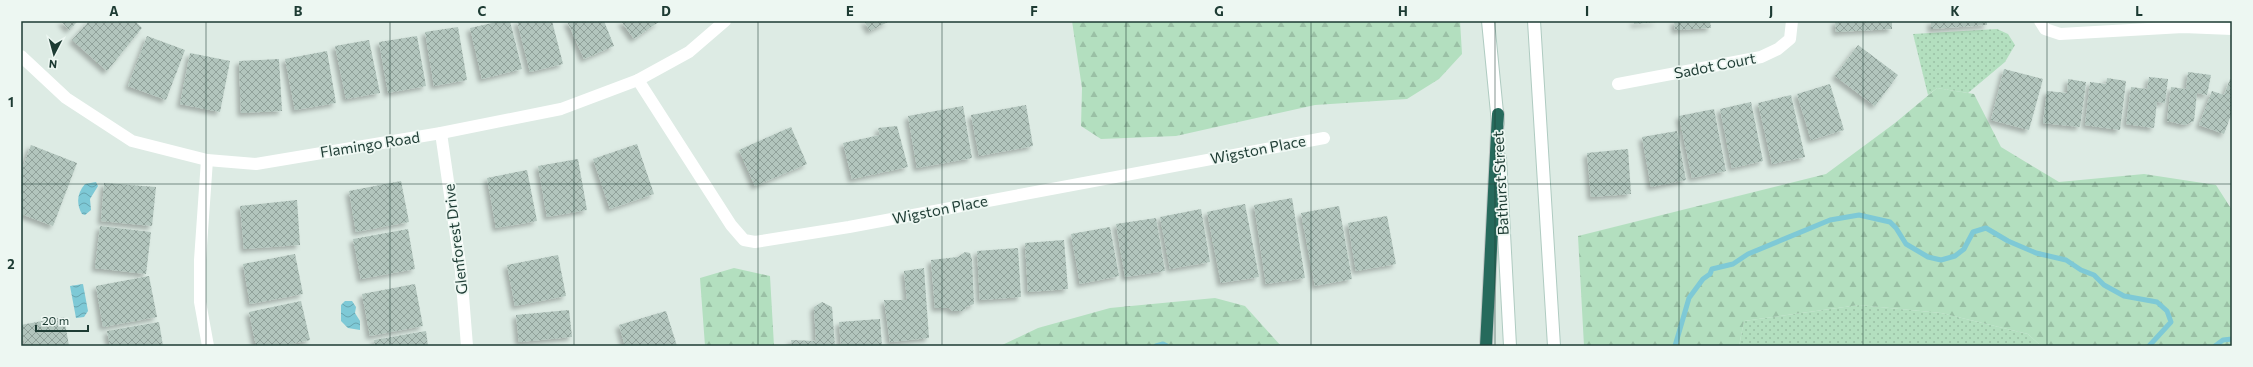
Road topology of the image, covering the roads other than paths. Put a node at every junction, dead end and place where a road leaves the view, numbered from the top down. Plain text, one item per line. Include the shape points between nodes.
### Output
1 (725, 21) edge
2 (1488, 21) edge
3 (1534, 21) edge
4 (1792, 21) edge
5 (2040, 21) edge
6 (2232, 29) edge
7 (21, 56) edge
8 (638, 80) junction
9 (1618, 84) dead end
10 (1498, 114) junction
11 (441, 133) junction
12 (1324, 138) dead end
13 (207, 160) junction
14 (208, 346) edge
15 (467, 346) edge
16 (1486, 346) edge
17 (1510, 346) edge
18 (1554, 346) edge

1 - 8 street, Flamingo Road via 689,52
2 - 10 street, Bathurst Street
3 - 18 street
4 - 9 street, Sadot Court via 1790,39 1778,49 1761,57
5 - 6 street via 2045,29 2060,34 2182,27
7 - 13 street, Flamingo Road via 66,98 132,141
8 - 11 street, Flamingo Road via 561,109
8 - 12 street, Wigston Place via 731,225 744,240 755,242
10 - 16 highway
10 - 17 street, Bathurst Street
11 - 13 street, Flamingo Road via 256,164
11 - 15 street, Glenforest Drive via 461,271
13 - 14 street via 200,260 200,302

